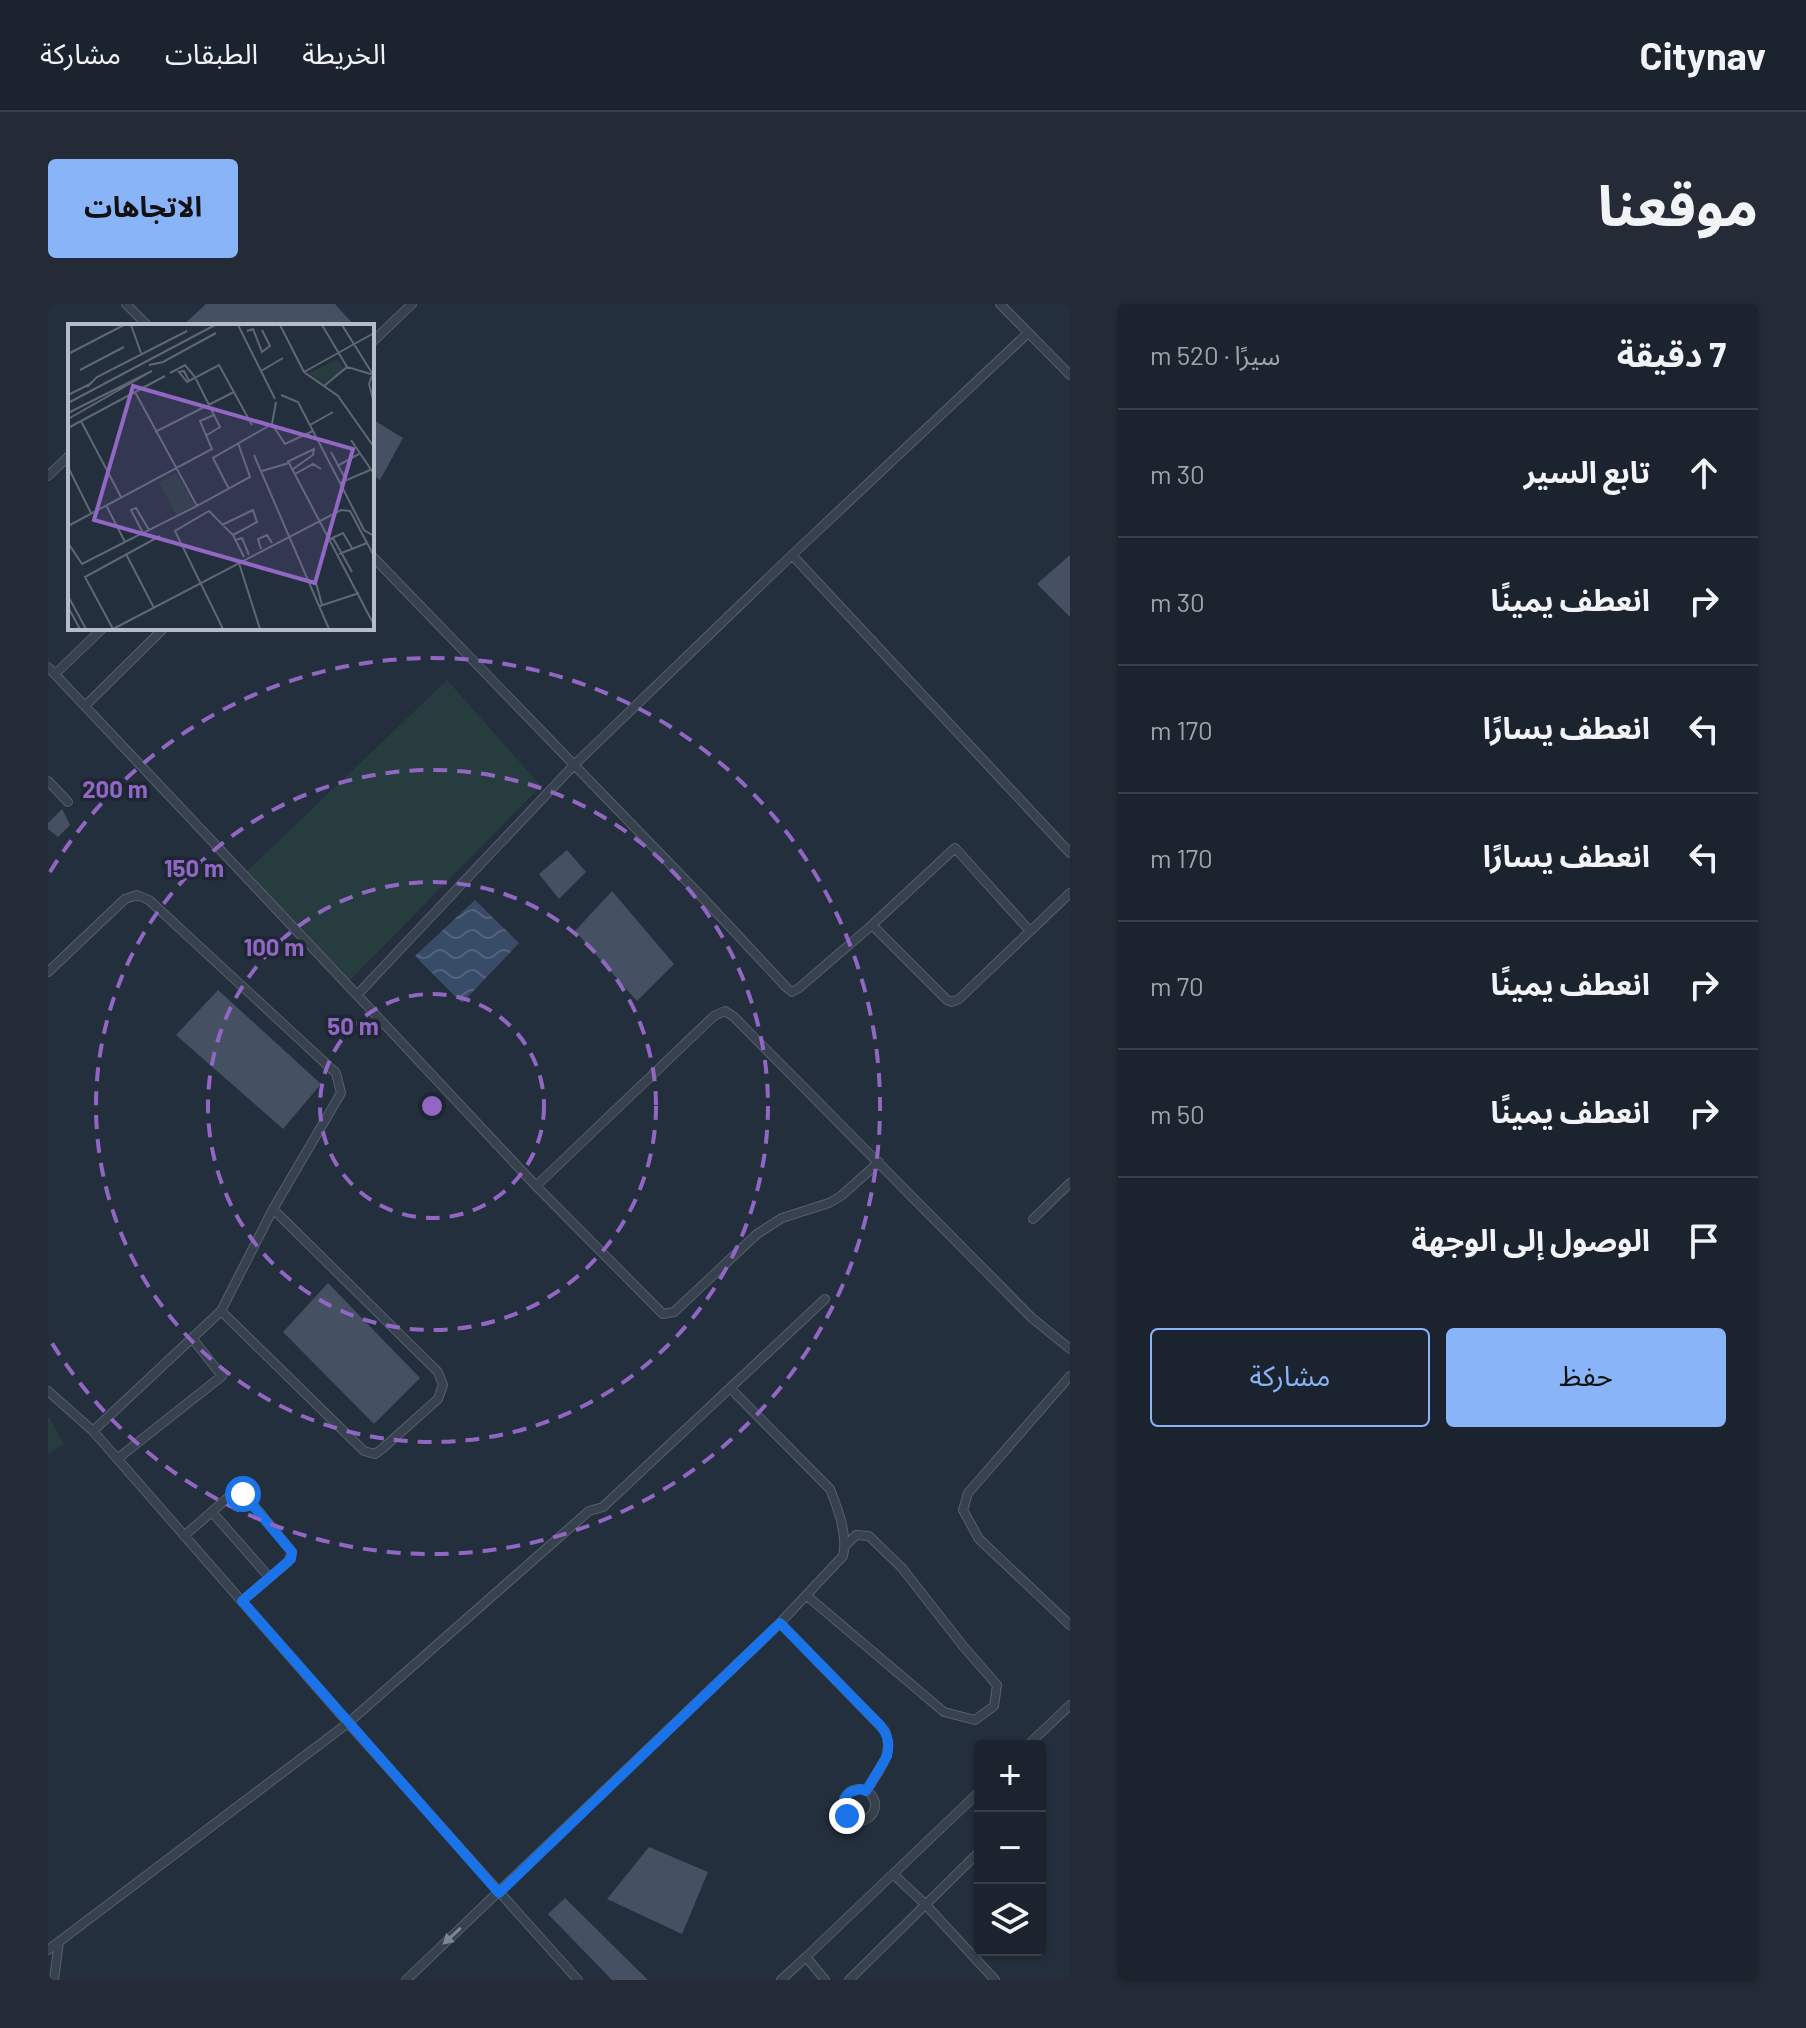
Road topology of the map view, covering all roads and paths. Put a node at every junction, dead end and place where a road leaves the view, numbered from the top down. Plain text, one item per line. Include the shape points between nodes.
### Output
1 (126, 304) edge
2 (412, 304) edge
3 (1000, 304) edge
4 (146, 324) edge
5 (1028, 333) junction
6 (374, 340) edge
7 (1070, 375) edge
8 (68, 457) edge
9 (48, 476) edge
10 (792, 555) junction
11 (374, 558) edge
12 (101, 630) edge
13 (162, 630) edge
14 (51, 670) edge
15 (85, 706) junction
16 (574, 765) junction
17 (48, 781) edge
18 (68, 802) dead end
19 (1070, 853) edge
20 (1070, 893) edge
21 (872, 925) junction
22 (1030, 931) junction
23 (48, 972) edge
24 (357, 995) junction
25 (879, 1162) junction
26 (1070, 1183) edge
27 (536, 1186) junction
28 (273, 1209) junction
29 (1033, 1219) dead end
30 (825, 1299) dead end
31 (221, 1311) junction
32 (192, 1338) junction
33 (1070, 1349) edge
34 (1070, 1376) edge
35 (730, 1388) junction
36 (50, 1398) edge
37 (93, 1431) junction
38 (117, 1459) junction
39 (212, 1512) junction
40 (184, 1536) junction
41 (846, 1545) junction
42 (269, 1577) junction
43 (806, 1595) junction
44 (242, 1601) junction
45 (780, 1623) junction
46 (1070, 1625) edge
47 (1070, 1705) edge
48 (348, 1723) junction
49 (1033, 1740) edge
50 (866, 1791) dead end
51 (974, 1797) edge
52 (974, 1857) edge
53 (893, 1874) junction
54 (499, 1893) junction
55 (925, 1904) junction
56 (59, 1942) junction
57 (48, 1950) edge
58 (806, 1957) junction
59 (54, 1980) edge
60 (406, 1980) edge
61 (578, 1980) edge
62 (781, 1980) edge
63 (825, 1980) edge
64 (849, 1980) edge
65 (995, 1980) edge

1 - 4 lane
2 - 6 lane
3 - 5 lane
5 - 7 lane
5 - 10 lane
8 - 9 lane
10 - 16 lane
10 - 19 lane
11 - 16 lane
12 - 14 lane
13 - 15 lane
14 - 15 lane
15 - 24 lane
16 - 21 lane via 792,992
16 - 24 lane
17 - 18 lane
20 - 22 lane
21 - 22 lane via 952,1002
21 - 22 lane via 955,848
23 - 28 lane via 125,899 137,895 149,900 336,1073 341,1093
24 - 27 lane
25 - 27 lane via 841,1196 782,1218 757,1234 668,1314
25 - 27 lane via 725,1011
25 - 33 lane via 1032,1318
26 - 29 lane
28 - 31 lane
28 - 31 lane via 438,1372 443,1385 438,1399 375,1454 364,1451
30 - 35 lane
31 - 32 lane
32 - 37 lane
32 - 38 lane via 222,1376
34 - 46 lane via 968,1493 963,1510 979,1539
35 - 41 lane via 830,1489
35 - 48 lane via 603,1507 589,1511
36 - 37 lane
37 - 38 lane
38 - 40 lane
39 - 40 lane
39 - 42 lane
39 - 42 lane via 234,1493 246,1496 292,1552 291,1559
40 - 44 lane
41 - 43 lane via 843,1556
41 - 43 lane via 856,1535 869,1536 902,1568 997,1685 994,1706 975,1720 944,1712
42 - 44 lane
43 - 45 lane
44 - 48 lane
45 - 50 lane via 885,1731 887,1756
45 - 54 lane
47 - 49 lane
48 - 54 lane
48 - 56 lane
51 - 53 lane
52 - 55 lane
53 - 55 lane
53 - 58 lane
54 -> 60 lane
54 - 61 lane
55 - 64 lane
55 - 65 lane
56 - 57 lane
56 - 59 lane
58 - 62 lane
58 - 63 lane

